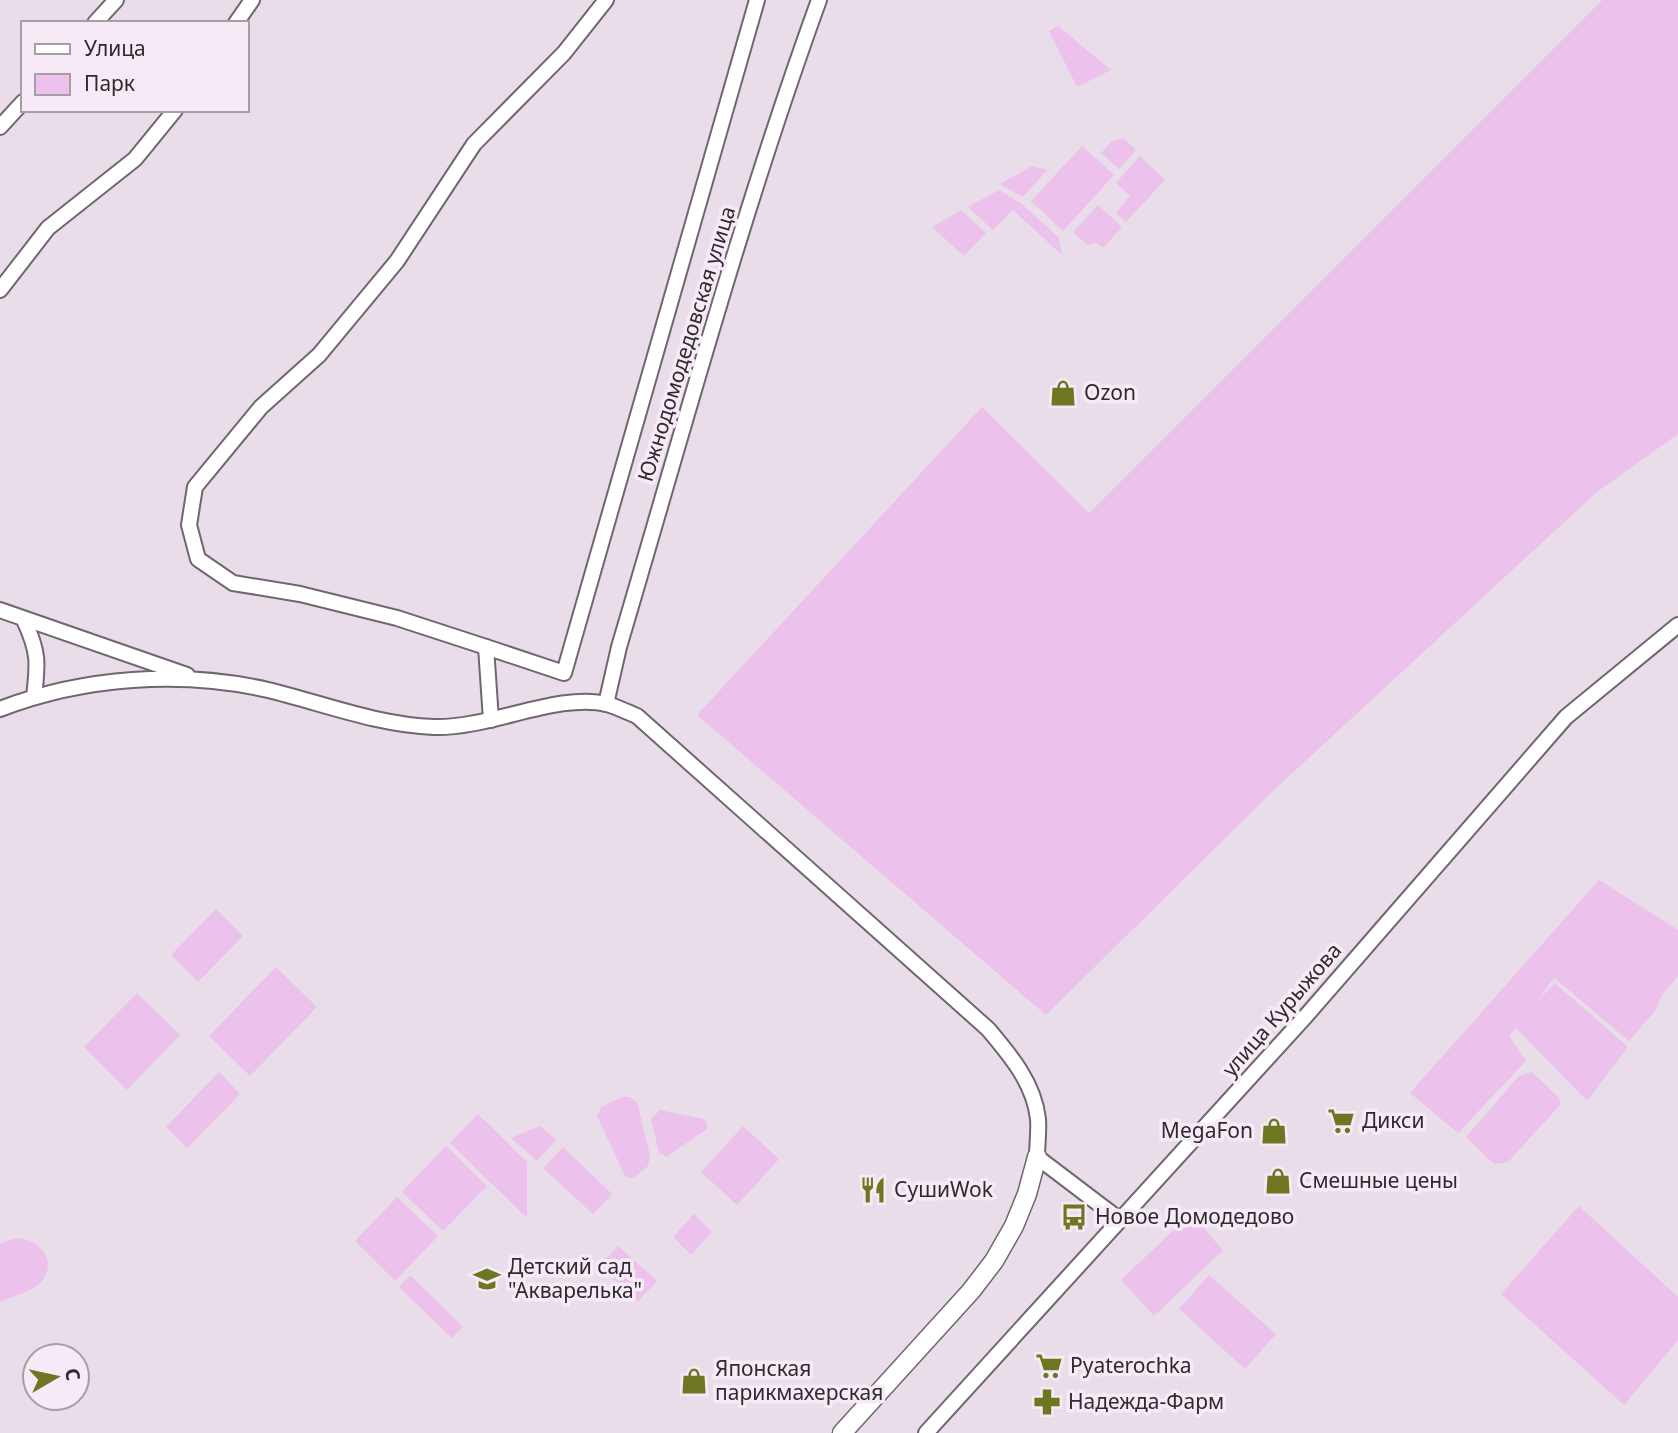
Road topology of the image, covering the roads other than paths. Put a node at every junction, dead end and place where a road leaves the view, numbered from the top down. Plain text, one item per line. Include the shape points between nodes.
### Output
1 (116, 0) edge
2 (252, 0) edge
3 (606, 0) edge
4 (757, 0) edge
5 (819, 0) edge
6 (97, 21) edge
7 (237, 21) edge
8 (21, 104) edge
9 (173, 112) edge
10 (0, 127) edge
11 (0, 290) edge
12 (0, 610) edge
13 (24, 620) junction
14 (1678, 625) edge
15 (486, 647) junction
16 (198, 679) junction
17 (34, 697) junction
18 (606, 704) junction
19 (0, 709) edge
20 (491, 720) junction
21 (1037, 1157) junction
22 (1120, 1220) junction
23 (842, 1433) edge
24 (926, 1433) edge

1 - 6 street
2 - 7 street
3 - 15 street via 564,53 474,144 397,261 328,344 261,407 194,487 189,525 198,559 233,583 397,618
4 - 15 street via 564,673
5 - 18 street, Южнодомодедовская улица via 759,176
8 - 10 street
9 - 11 street via 135,159 48,229
12 - 13 street
13 - 16 street
13 - 17 street via 36,645
14 - 22 street, улица Курыжова via 1566,717 1305,1017
15 - 20 street
16 - 17 street via 95,684
16 - 20 street via 265,690 398,724 436,727
17 - 19 street
18 - 20 street via 577,702
18 - 21 street via 637,716 988,1029 1029,1086 1038,1118
21 - 22 street
21 - 23 street via 1014,1226 994,1261
22 - 24 street, улица Курыжова

